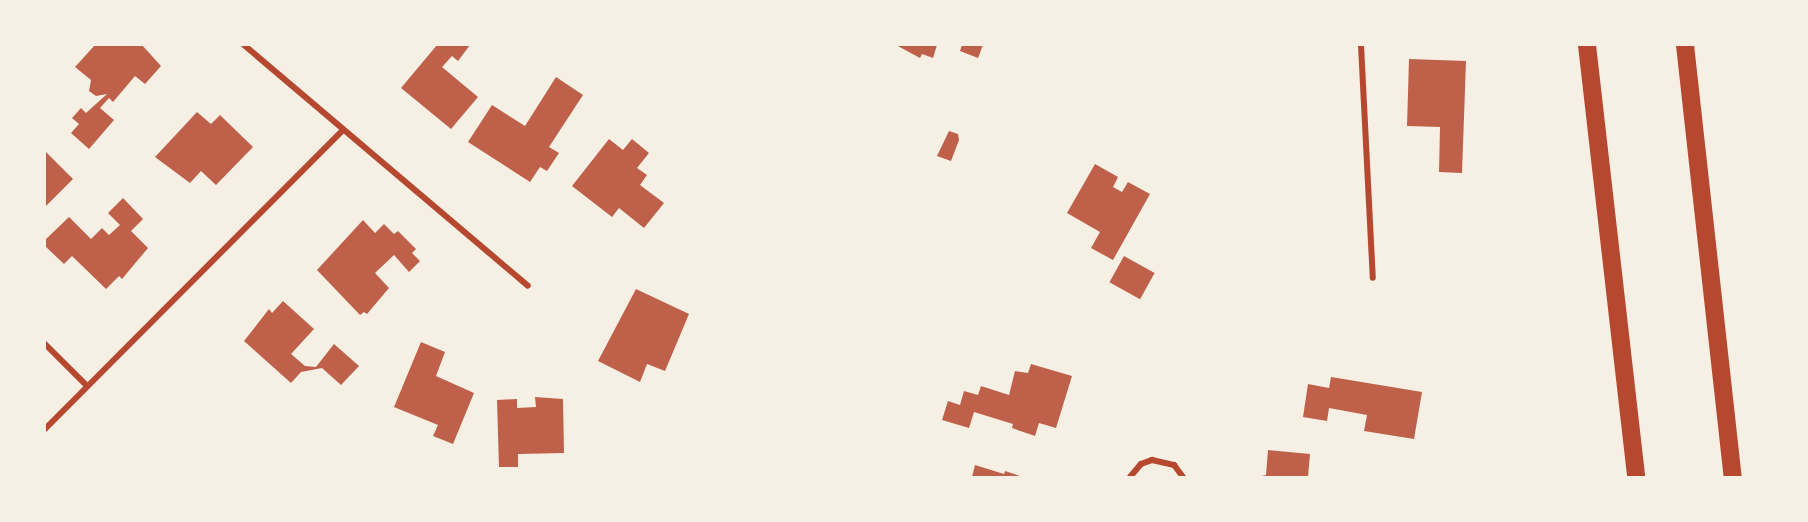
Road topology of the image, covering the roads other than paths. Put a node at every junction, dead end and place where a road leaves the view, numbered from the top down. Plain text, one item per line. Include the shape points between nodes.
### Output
1 (244, 45) edge
2 (1361, 45) edge
3 (1587, 45) edge
4 (1685, 45) edge
5 (343, 130) junction
6 (1374, 278) dead end
7 (528, 286) dead end
8 (45, 344) edge
9 (87, 386) junction
10 (45, 429) edge
11 (1130, 477) edge
12 (1183, 477) edge
13 (1636, 477) edge
14 (1733, 477) edge

1 - 5 street
2 - 6 street
3 - 13 highway
4 - 14 highway
5 - 7 street
5 - 9 street
8 - 9 street
9 - 10 street
11 - 12 street via 1141,464 1152,460 1174,465

